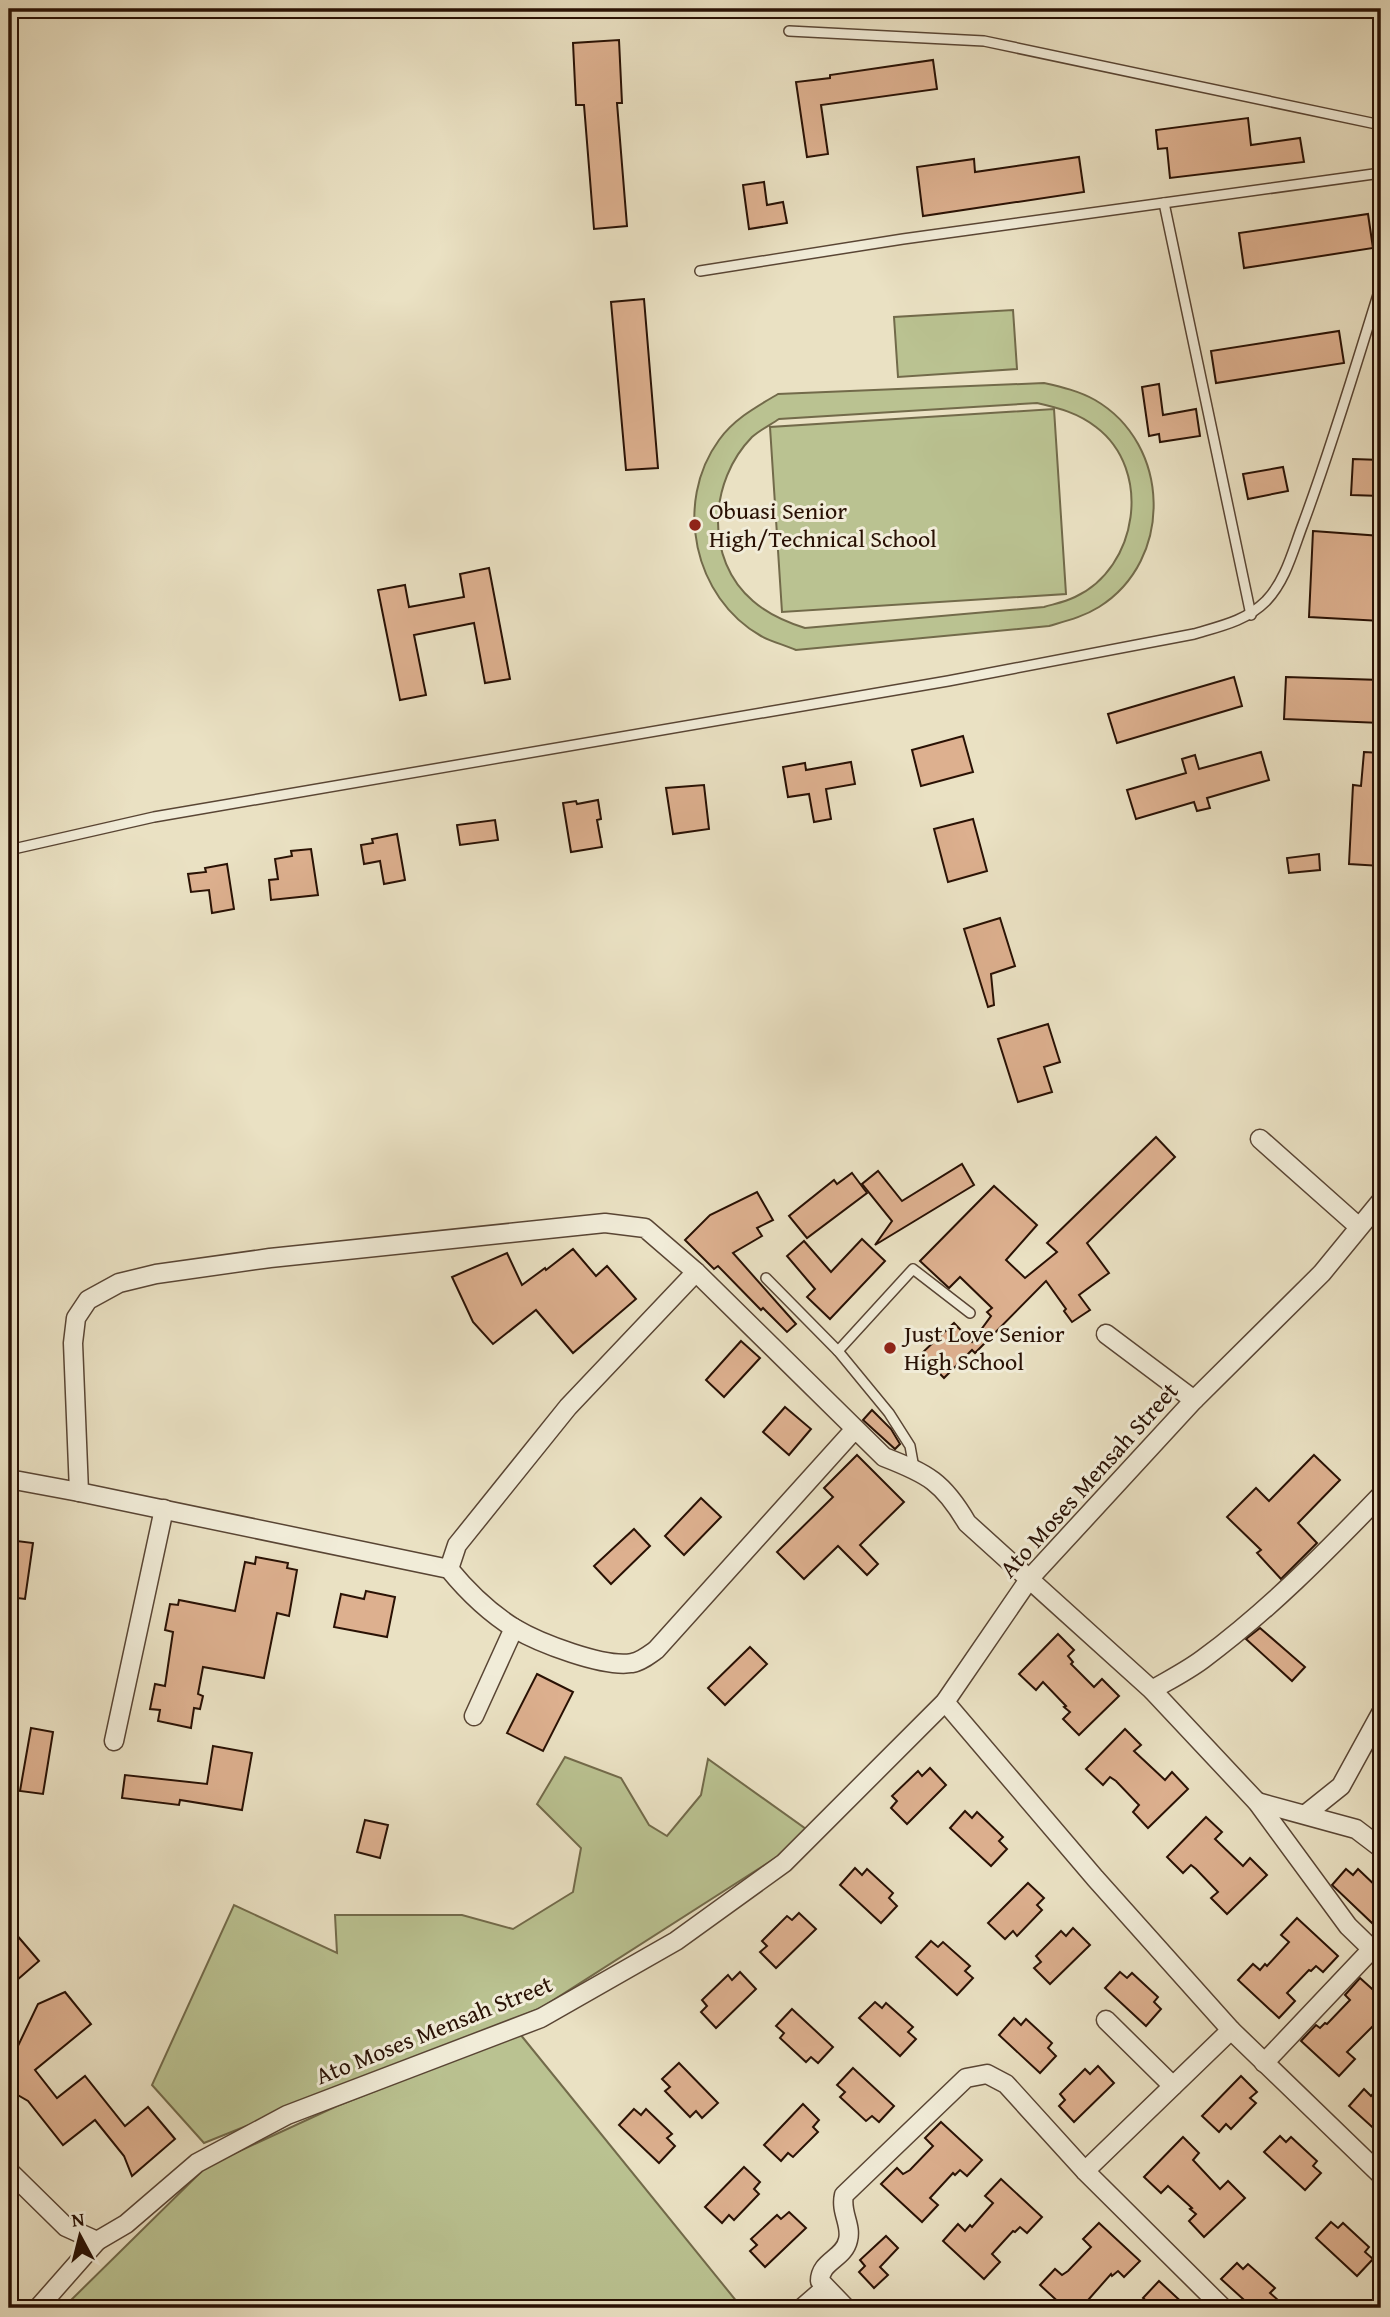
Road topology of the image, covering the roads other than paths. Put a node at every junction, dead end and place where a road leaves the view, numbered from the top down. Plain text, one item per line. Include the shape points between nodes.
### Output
1 (789, 31) dead end
2 (1381, 125) edge
3 (1381, 173) edge
4 (1164, 203) junction
5 (700, 271) dead end
6 (1381, 285) edge
7 (1251, 615) junction
8 (9, 849) edge
9 (1260, 1139) dead end
10 (1381, 1201) edge
11 (1359, 1227) junction
12 (696, 1272) junction
13 (766, 1278) dead end
14 (970, 1313) dead end
15 (1106, 1334) dead end
16 (838, 1351) junction
17 (1194, 1400) junction
18 (855, 1429) junction
19 (914, 1468) junction
20 (9, 1479) edge
21 (79, 1492) junction
22 (1381, 1495) edge
23 (164, 1509) junction
24 (449, 1569) junction
25 (1030, 1578) junction
26 (514, 1628) junction
27 (1152, 1690) junction
28 (945, 1702) junction
29 (1381, 1713) edge
30 (474, 1716) dead end
31 (114, 1741) dead end
32 (1257, 1802) junction
33 (1306, 1814) junction
34 (1381, 1848) edge
35 (1377, 1954) edge
36 (1106, 2020) dead end
37 (1231, 2030) junction
38 (1264, 2063) junction
39 (1173, 2086) junction
40 (9, 2171) edge
41 (1085, 2171) junction
42 (1381, 2175) edge
43 (97, 2241) junction
44 (825, 2288) junction
45 (38, 2308) edge
46 (803, 2308) edge
47 (846, 2308) edge
48 (1223, 2308) edge

1 - 2 lane via 984,41
3 - 4 lane
4 - 5 lane
4 - 7 lane
6 - 7 lane via 1283,576
7 - 8 lane via 1194,634 948,681 154,817
9 - 11 street
10 - 11 street, Ato Moses Mensah Street
11 - 17 street, Ato Moses Mensah Street via 1322,1273
12 - 18 street
12 - 21 street via 645,1228 605,1223 270,1258 119,1283 88,1300 76,1318
12 - 24 street via 568,1406 457,1545
13 - 16 lane
14 - 16 lane via 913,1269
15 - 17 street
16 - 19 lane via 889,1413 910,1447
17 - 25 street, Ato Moses Mensah Street
18 - 19 street via 884,1457
18 - 26 street via 656,1650 635,1663 612,1665
19 - 25 street via 938,1483 967,1523
20 - 21 street
21 - 23 street
22 - 27 street via 1242,1628 1201,1661
23 - 24 street
23 - 31 street
24 - 26 street
25 - 27 street
25 - 28 street, Ato Moses Mensah Street
26 - 30 street
27 - 32 street
28 - 37 street
28 - 43 street, Ato Moses Mensah Street via 784,1863 676,1941 541,2018 287,2115 197,2163 126,2224
29 - 33 street via 1341,1786
32 - 33 street
32 - 35 street via 1348,1926
33 - 34 street via 1356,1829
35 - 38 street
36 - 39 street
37 - 38 street
37 - 39 street
38 - 42 street
39 - 41 street
40 - 43 street via 66,2227
41 - 44 street via 1006,2084 987,2074 966,2078 844,2195 841,2205 848,2241 823,2268 820,2281
41 - 48 street
43 - 45 street, Ato Moses Mensah Street
44 - 46 street
44 - 47 street

